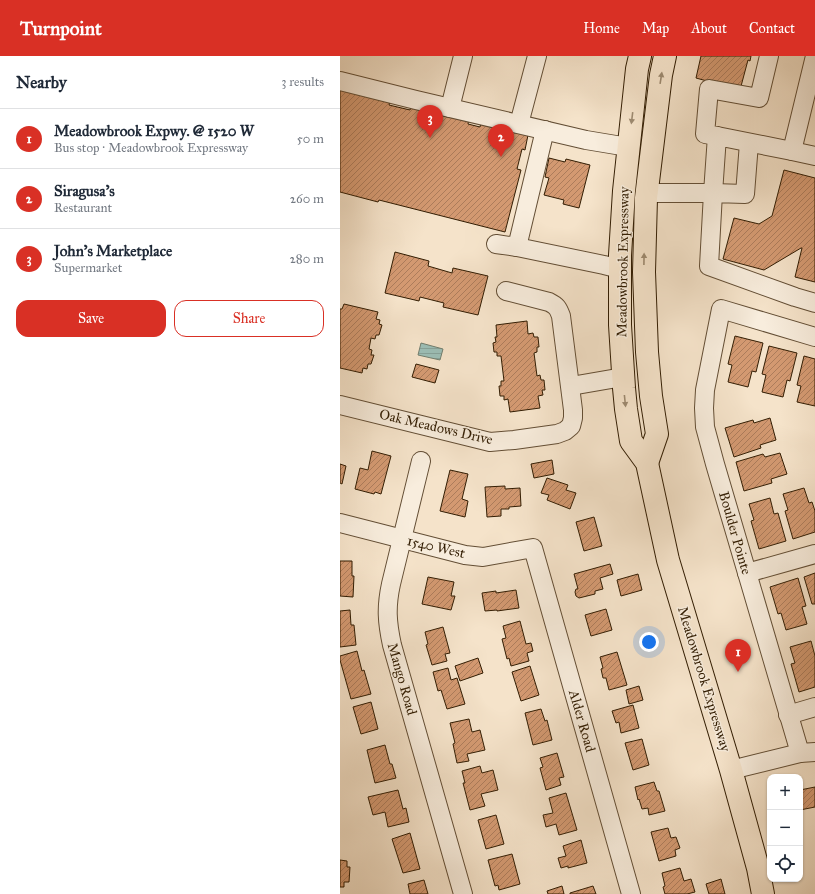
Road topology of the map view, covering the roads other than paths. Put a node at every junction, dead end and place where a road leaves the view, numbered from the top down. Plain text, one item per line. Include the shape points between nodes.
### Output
1 (463, 56) edge
2 (537, 56) edge
3 (640, 56) edge
4 (665, 56) edge
5 (769, 56) edge
6 (815, 56) edge
7 (340, 81) edge
8 (450, 108) junction
9 (520, 124) junction
10 (545, 130) junction
11 (717, 136) junction
12 (749, 143) junction
13 (628, 147) junction
14 (792, 151) junction
15 (815, 156) edge
16 (647, 193) junction
17 (713, 193) junction
18 (496, 244) dead end
19 (516, 247) junction
20 (620, 270) junction
21 (506, 292) dead end
22 (815, 303) edge
23 (815, 337) edge
24 (647, 352) junction
25 (623, 377) junction
26 (571, 386) junction
27 (340, 405) edge
28 (421, 461) dead end
29 (647, 463) junction
30 (340, 523) edge
31 (402, 539) junction
32 (533, 548) joint
33 (815, 554) edge
34 (747, 573) junction
35 (815, 707) edge
36 (788, 715) junction
37 (807, 753) edge
38 (731, 770) junction
39 (463, 894) edge
40 (631, 894) edge
41 (763, 894) edge

1 - 8 street
2 - 9 street
3 -> 13 main road, Meadowbrook Expressway
16 -> 4 main road, Meadowbrook Expressway
5 - 11 street via 759,98 709,89 705,134
6 - 14 street
7 - 8 street
8 - 9 street
9 - 10 street
10 - 13 street
10 - 19 street
11 - 12 street
11 - 17 street
12 - 14 street
12 - 17 street via 746,194
13 - 20 main road, Meadowbrook Expressway
14 - 15 street
16 - 17 street
24 -> 16 main road, Meadowbrook Expressway via 644,272
17 - 22 street via 709,266
18 - 19 street
19 - 20 street via 604,264
20 - 24 main road via 631,275 635,320
20 - 25 main road, Meadowbrook Expressway
21 - 26 street, Oak Meadows Drive via 549,302 558,309
23 - 34 street, Boulder Pointe via 721,309 705,390 705,426
24 - 29 main road, Meadowbrook Expressway via 657,434
25 - 26 street
25 -> 29 main road, Meadowbrook Expressway via 631,441
26 - 27 street, Oak Meadows Drive via 573,418 571,426 565,431 498,442 484,441
28 - 31 street, Mango Road
29 - 38 main road, Meadowbrook Expressway via 668,560
30 - 31 street, 1540 West
31 - 32 street, 1540 West via 483,557
31 - 39 street, Mango Road via 388,599 388,630
32 - 40 street, Alder Road
33 - 34 street
34 - 36 street, Boulder Pointe
35 - 36 street
36 - 37 street, Boulder Pointe
37 - 38 street
38 - 41 main road, Meadowbrook Expressway

